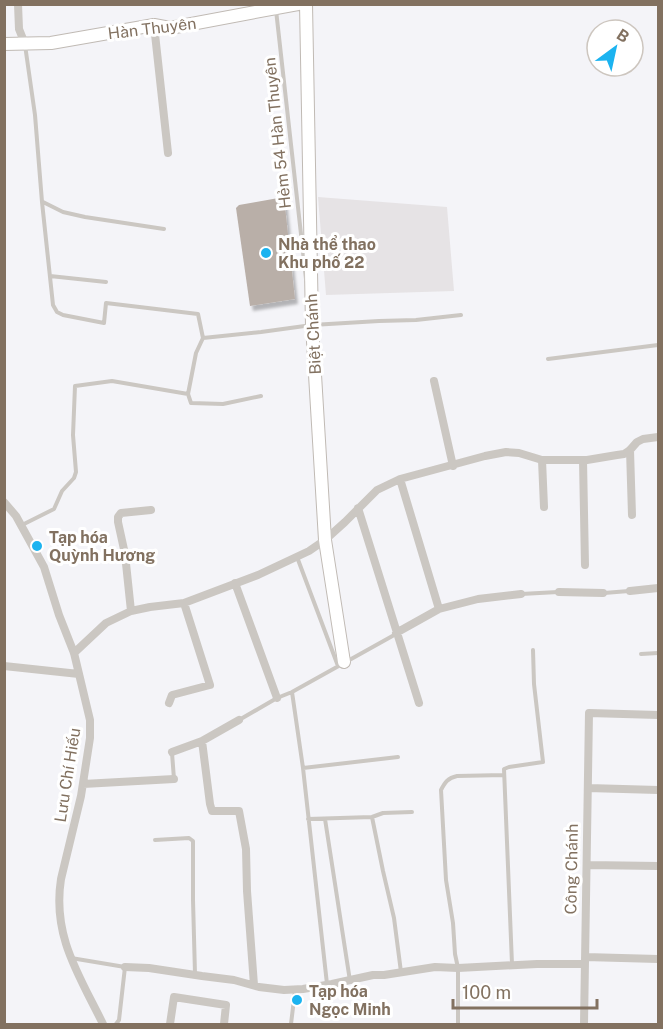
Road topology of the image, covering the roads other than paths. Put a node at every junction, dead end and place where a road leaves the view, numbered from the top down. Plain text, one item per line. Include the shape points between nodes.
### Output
1 (18, 4) edge
2 (298, 4) edge
3 (306, 4) edge
4 (276, 7) edge
5 (154, 25) junction
6 (4, 44) edge
7 (25, 44) junction
8 (168, 153) dead end
9 (42, 202) junction
10 (164, 229) dead end
11 (50, 276) junction
12 (106, 282) dead end
13 (461, 315) dead end
14 (312, 325) junction
15 (203, 338) junction
16 (658, 345) edge
17 (548, 359) dead end
18 (434, 381) dead end
19 (188, 394) junction
20 (261, 396) dead end
21 (658, 436) edge
22 (630, 450) junction
23 (542, 460) junction
24 (583, 460) junction
25 (453, 466) junction
26 (400, 479) junction
27 (4, 502) edge
28 (544, 507) dead end
29 (358, 508) junction
30 (151, 510) dead end
31 (632, 515) dead end
32 (22, 526) junction
33 (325, 540) junction
34 (297, 556) junction
35 (585, 565) dead end
36 (235, 583) junction
37 (658, 588) edge
38 (630, 591) joint
39 (559, 592) joint
40 (603, 593) joint
41 (521, 594) joint
42 (184, 603) junction
43 (439, 609) junction
44 (131, 611) junction
45 (396, 633) junction
46 (533, 650) dead end
47 (74, 653) junction
48 (658, 653) edge
49 (641, 654) dead end
50 (341, 664) junction
51 (4, 666) edge
52 (79, 674) junction
53 (292, 692) junction
54 (277, 698) junction
55 (169, 703) dead end
56 (419, 703) dead end
57 (658, 715) edge
58 (239, 720) joint
59 (202, 741) junction
60 (172, 753) joint
61 (398, 757) dead end
62 (303, 768) junction
63 (504, 775) junction
64 (174, 779) joint
65 (83, 784) junction
66 (588, 788) junction
67 (658, 790) edge
68 (412, 812) dead end
69 (372, 817) junction
70 (308, 819) junction
71 (325, 819) junction
72 (155, 840) dead end
73 (587, 865) junction
74 (658, 866) edge
75 (70, 958) junction
76 (658, 959) edge
77 (585, 960) junction
78 (512, 965) junction
79 (125, 967) junction
80 (458, 968) junction
81 (401, 972) junction
82 (195, 975) junction
83 (350, 981) junction
84 (254, 985) junction
85 (327, 985) junction
86 (295, 990) junction
87 (103, 1024) edge
88 (116, 1024) edge
89 (170, 1024) edge
90 (224, 1024) edge
91 (291, 1024) edge
92 (458, 1024) edge
93 (584, 1024) edge

1 - 7 street via 19,29
2 - 4 street, Hàn Thuyên
3 - 14 street, Biệt Chánh
4 - 5 street, Hàn Thuyên via 170,28
4 - 14 lane, Hẻm 54 Hàn Thuyên
5 - 7 street, Hàn Thuyên via 51,44
5 - 8 street
6 - 7 street, Hàn Thuyên
7 - 9 lane
9 - 10 lane via 85,217
9 - 11 lane
11 - 12 lane
11 - 15 lane via 53,305 63,315 104,322 106,303 198,314
13 - 14 lane
14 - 15 lane
14 - 33 street, Biệt Chánh
15 - 19 lane
16 - 17 lane
18 - 25 street
19 - 20 lane via 191,403 223,404
19 - 32 lane via 112,381 75,386 74,478 62,491 54,509
21 - 22 street via 643,439
22 - 24 street
22 - 31 street
23 - 24 street
23 - 25 street via 506,452
23 - 28 street
24 - 35 street
25 - 26 street
26 - 29 street via 377,490
26 - 43 street
27 - 32 street, Lưu Chí Hiếu
29 - 33 street
29 - 45 street
30 - 44 street via 121,513 118,517
32 - 47 street, Lưu Chí Hiếu via 44,567
33 - 34 street
33 - 50 street, Biệt Chánh
34 - 36 street
34 - 50 lane
36 - 42 street
36 - 54 street
37 - 38 street
38 - 40 lane
39 - 40 street
39 - 41 lane
41 - 43 street
42 - 44 street
42 - 55 street via 210,685 172,695
43 - 45 street
44 - 47 street via 106,623
45 - 50 lane
45 - 56 street
46 - 63 lane via 543,762 504,769
47 - 52 street, Lưu Chí Hiếu
48 - 49 lane
50 - 53 lane
51 - 52 street
52 - 65 street, Lưu Chí Hiếu via 90,720
53 - 54 lane
53 - 62 lane
54 - 58 lane
57 - 66 street, Công Chánh via 589,713
58 - 59 street
59 - 60 street
59 - 84 street via 212,811 239,811 246,849
60 - 64 lane
61 - 62 lane
62 - 70 lane
63 - 78 lane
63 - 80 lane via 457,776 444,782 441,790 446,880
64 - 65 street
65 - 75 street, Lưu Chí Hiếu via 60,890 61,930
66 - 67 street
66 - 73 street, Công Chánh
68 - 69 lane
69 - 71 lane
69 - 81 lane via 394,918
70 - 71 lane
70 - 85 lane
71 - 83 lane
72 - 82 lane via 193,841
73 - 74 street
73 - 77 street, Công Chánh
75 - 79 lane
75 - 87 street, Lưu Chí Hiếu
76 - 77 street
77 - 78 street
77 - 93 street, Công Chánh
78 - 80 street
79 - 82 street
79 - 88 lane
80 - 81 street
80 - 92 lane
81 - 83 street
82 - 84 street
83 - 85 street
84 - 86 street
85 - 86 street
86 - 91 lane
89 - 90 street via 174,997 226,1005

